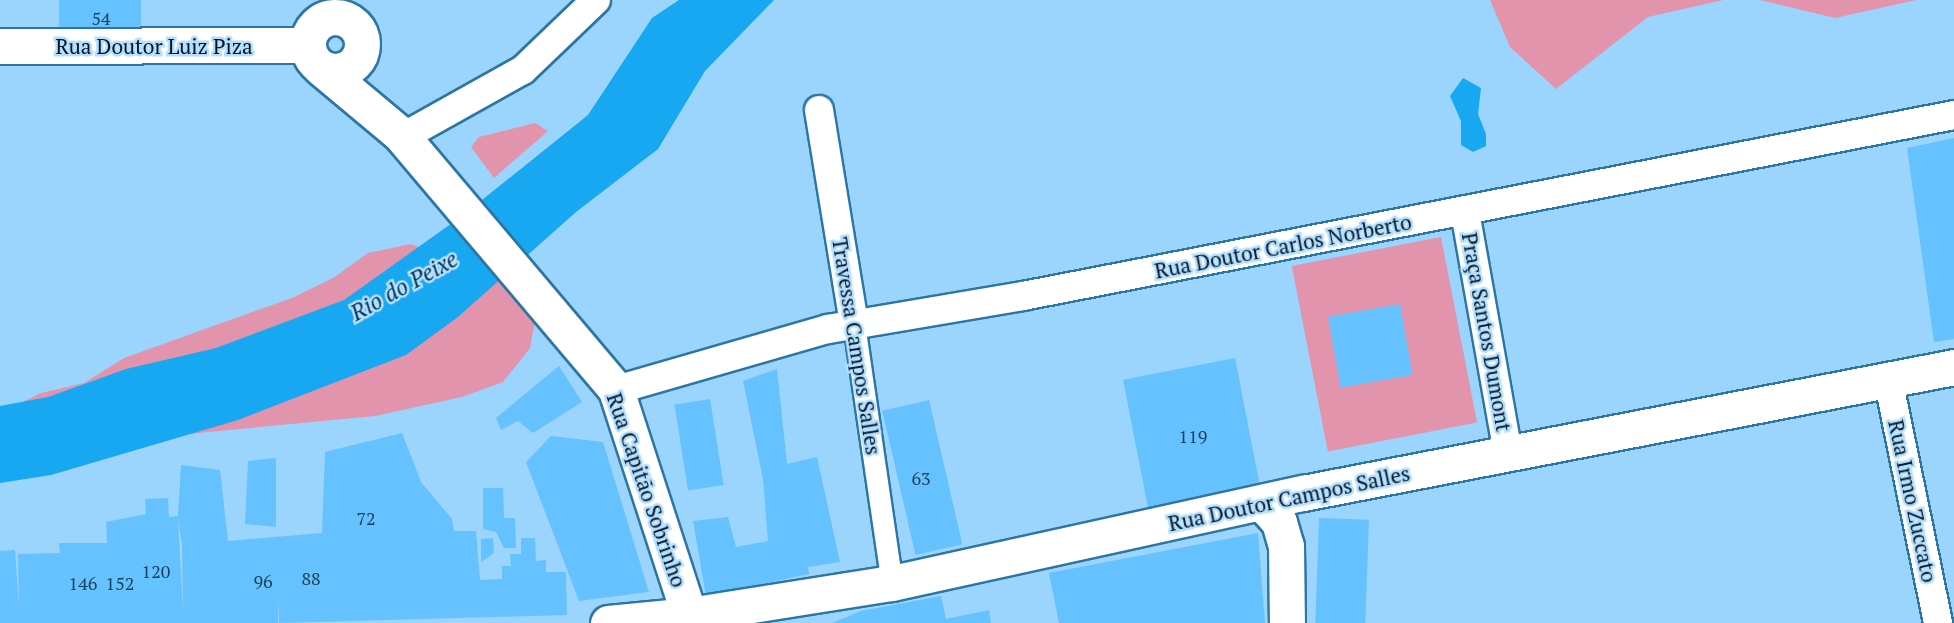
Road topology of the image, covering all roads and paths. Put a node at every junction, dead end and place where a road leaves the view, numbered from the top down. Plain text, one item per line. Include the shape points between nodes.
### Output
1 (596, 0) edge
2 (344, 17) edge
3 (0, 46) edge
4 (315, 57) junction
5 (819, 110) dead end
6 (1954, 115) edge
7 (402, 136) junction
8 (1465, 212) junction
9 (855, 324) junction
10 (1954, 366) edge
11 (1888, 379) junction
12 (616, 390) junction
13 (1508, 453) junction
14 (1303, 493) junction
15 (1262, 503) junction
16 (1286, 546) junction
17 (892, 583) junction
18 (689, 619) edge
19 (608, 623) edge
20 (1287, 623) edge
21 (1938, 623) edge

1 - 7 street via 523,70
2 - 4 street via 312,30
2 - 4 street, Rua Doutor Luiz Piza via 359,58 342,71
2 - 7 street
3 - 4 street, Rua Doutor Luiz Piza
4 - 7 street
5 - 9 street, Travessa Campos Salles
6 - 8 street, Rua Doutor Carlos Norberto
7 - 12 street, Rua Capitão Sobrinho
8 - 9 street, Rua Doutor Carlos Norberto
8 - 13 street, Praça Santos Dumont
9 - 12 street, Rua Doutor Carlos Norberto
9 - 17 street, Travessa Campos Salles
10 - 11 street, Rua Doutor Campos Salles
11 - 13 street, Rua Doutor Campos Salles
11 - 21 street, Rua Irmo Zuccato
12 - 18 street, Rua Capitão Sobrinho
13 - 14 street, Rua Doutor Campos Salles
14 - 15 street, Rua Doutor Campos Salles
14 - 16 street
15 - 16 street via 1279,522
15 - 17 street, Rua Doutor Campos Salles
16 - 20 street
17 - 18 street, Rua Doutor Campos Salles
18 - 19 street, Rua Doutor Campos Salles

